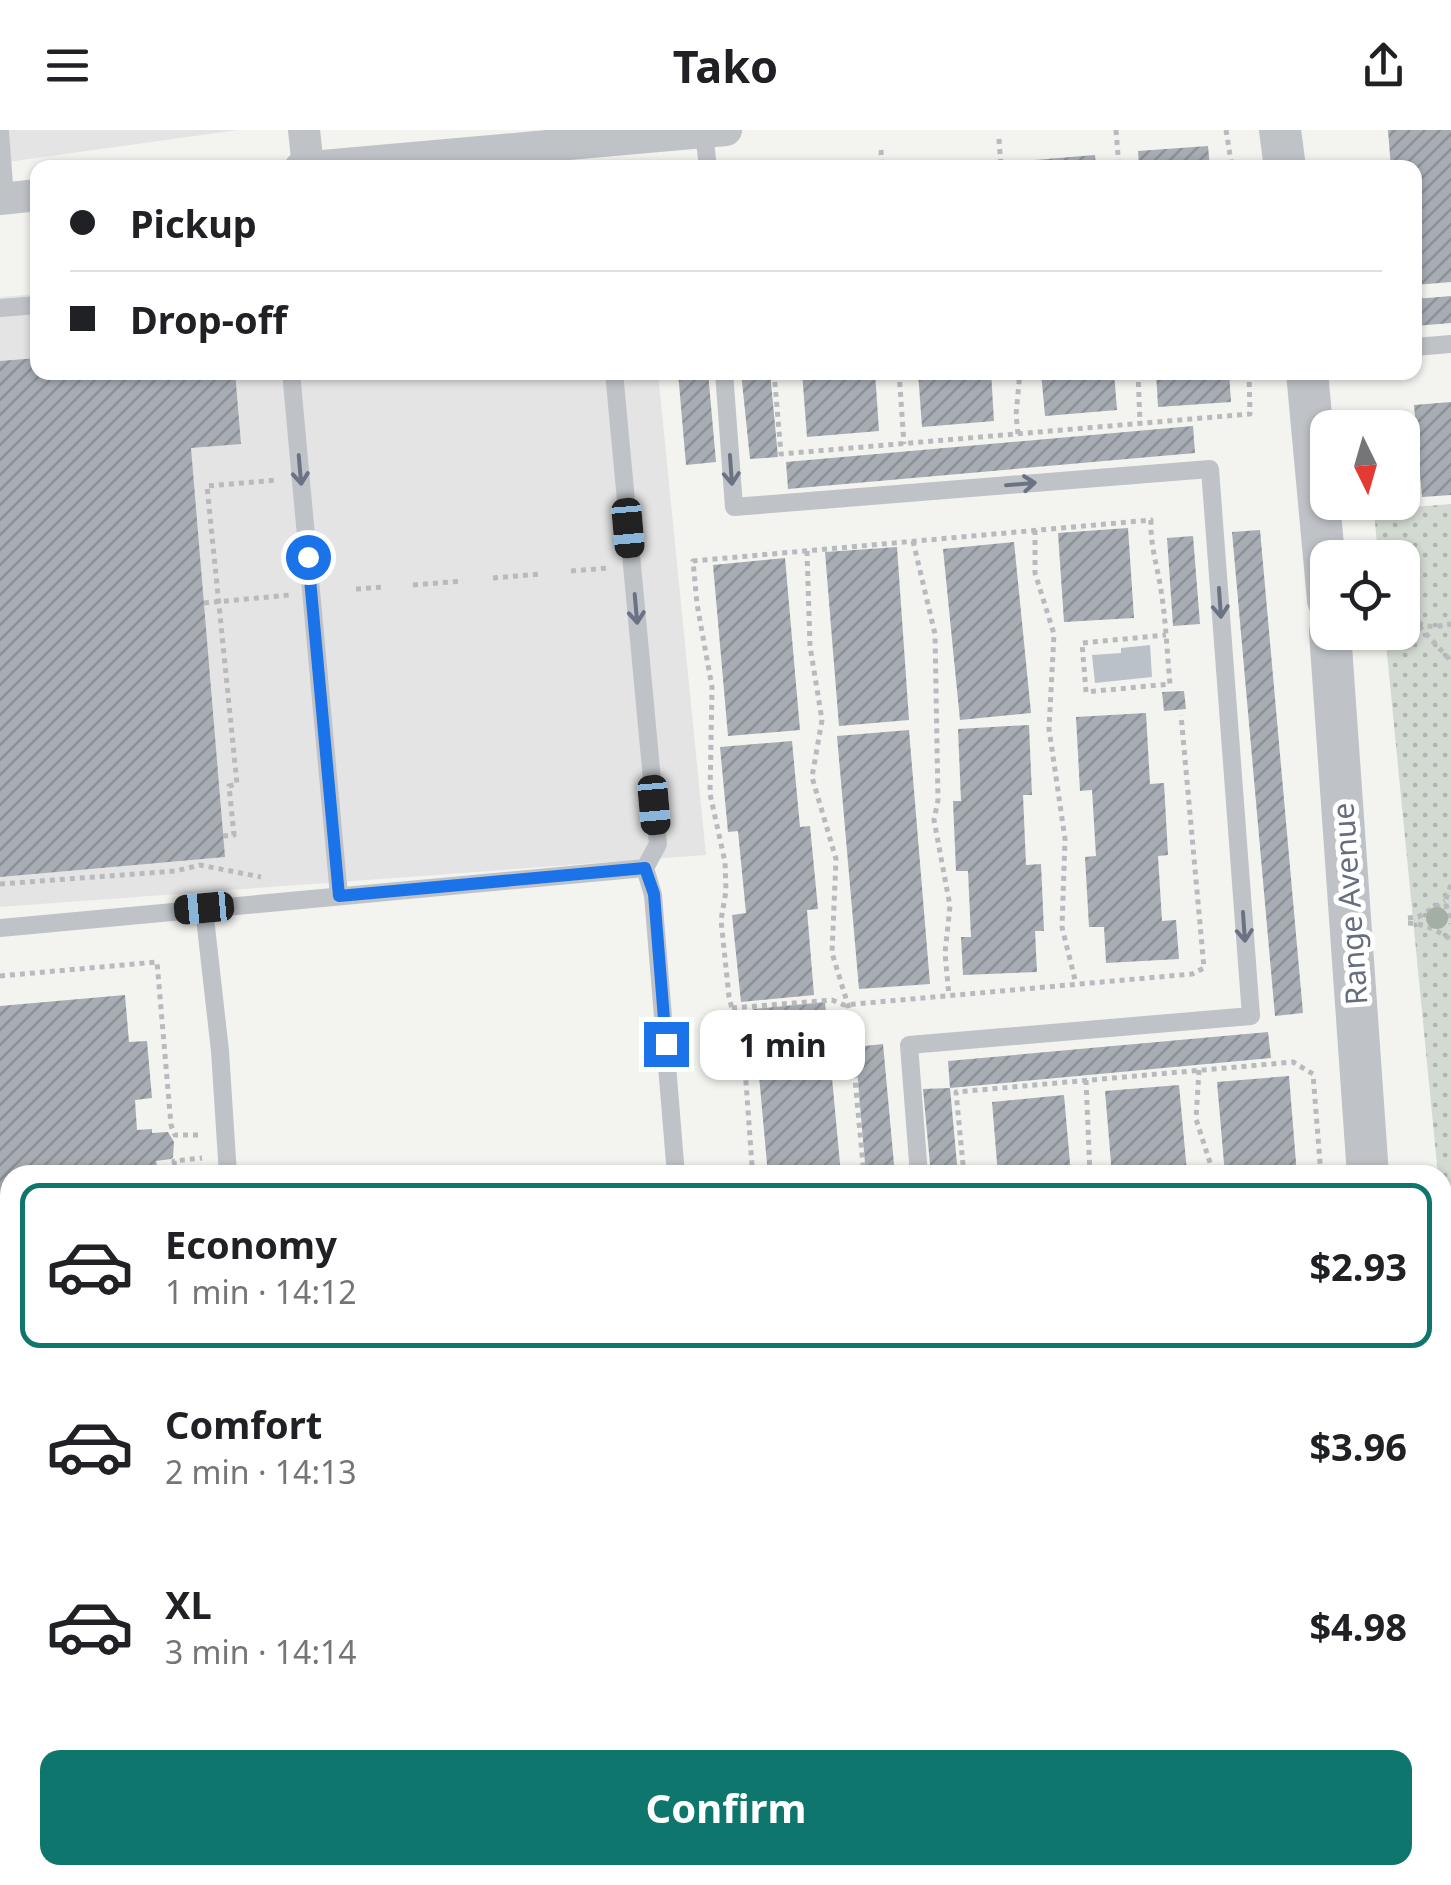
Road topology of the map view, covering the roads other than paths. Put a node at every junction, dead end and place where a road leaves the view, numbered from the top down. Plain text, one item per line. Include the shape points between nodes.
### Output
1 (304, 130) edge
2 (1280, 130) edge
3 (715, 131) edge
4 (0, 132) edge
5 (577, 155) edge
6 (307, 160) edge
7 (465, 160) edge
8 (710, 160) edge
9 (1283, 160) edge
10 (30, 196) edge
11 (2, 199) edge
12 (30, 306) edge
13 (0, 308) edge
14 (1451, 344) edge
15 (1422, 346) edge
16 (292, 380) edge
17 (615, 380) edge
18 (725, 380) edge
19 (1308, 380) edge
20 (1322, 540) edge
21 (1331, 650) edge
22 (645, 868) junction
23 (339, 896) junction
24 (204, 908) junction
25 (0, 928) edge
26 (227, 1165) edge
27 (675, 1165) edge
28 (918, 1165) edge
29 (1367, 1165) edge

1 - 6 street
2 - 9 street
3 - 5 street
3 - 8 lane
4 - 11 lane
5 - 7 street
10 - 11 street
12 - 13 lane
14 - 15 lane
16 -> 23 lane
17 -> 22 lane via 658,844
18 -> 28 lane via 734,508 1210,469 1251,1016 909,1045
19 - 20 street
21 - 29 street, Range Avenue
22 - 23 lane
22 - 27 lane via 654,894
23 - 24 lane
24 - 25 lane
24 - 26 lane

